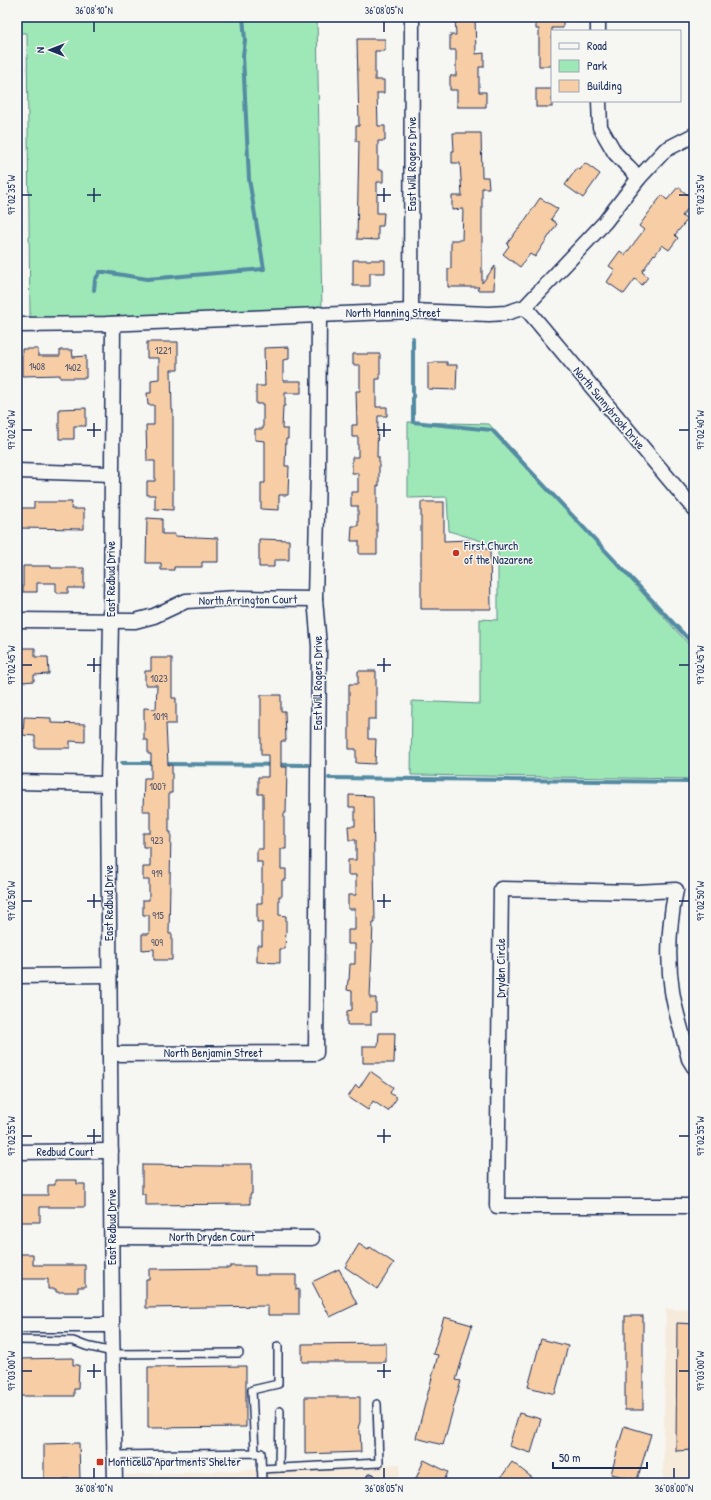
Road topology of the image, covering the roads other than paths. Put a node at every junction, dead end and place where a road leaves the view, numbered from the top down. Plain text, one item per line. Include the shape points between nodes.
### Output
1 (412, 17) edge
2 (598, 17) edge
3 (598, 30) edge
4 (599, 102) edge
5 (694, 135) edge
6 (639, 178) junction
7 (525, 307) junction
8 (412, 311) junction
9 (319, 314) junction
10 (113, 324) junction
11 (17, 325) edge
12 (17, 472) edge
13 (112, 474) junction
14 (694, 509) edge
15 (315, 600) junction
16 (17, 620) edge
17 (111, 621) junction
18 (17, 782) edge
19 (108, 784) junction
20 (109, 975) junction
21 (17, 976) edge
22 (316, 1053) joint
23 (110, 1054) junction
24 (694, 1066) edge
25 (111, 1151) junction
26 (18, 1152) dead end
27 (694, 1206) edge
28 (112, 1237) junction
29 (312, 1238) dead end
30 (17, 1325) edge
31 (112, 1325) junction
32 (17, 1340) edge
33 (278, 1346) dead end
34 (113, 1353) junction
35 (239, 1353) dead end
36 (377, 1404) dead end
37 (280, 1411) dead end
38 (255, 1453) junction
39 (114, 1455) junction
40 (279, 1468) junction
41 (261, 1469) junction
42 (115, 1483) edge
43 (262, 1483) edge

1 - 8 street, East Will Rogers Drive
2 - 3 street
4 - 6 street via 600,127 615,153
5 - 6 street, North Manning Street via 665,150
6 - 7 street, North Manning Street via 605,222
7 - 8 street, North Manning Street via 506,314
7 - 14 street, North Sunnybrook Drive
8 - 9 street, North Manning Street
9 - 10 street, North Manning Street
9 - 15 street, East Will Rogers Drive
10 - 11 street, North Manning Street
10 - 13 street, East Redbud Drive
12 - 13 street
13 - 17 street, East Redbud Drive
15 - 17 street, North Arrington Court via 238,598 186,601 136,622
15 - 22 street, East Will Rogers Drive via 319,646
16 - 17 street, North Arrington Court
17 - 19 street, East Redbud Drive
18 - 19 street
19 - 20 street, East Redbud Drive
20 - 21 street
20 - 23 street, East Redbud Drive
22 - 23 street, North Benjamin Street
23 - 25 street, East Redbud Drive
24 - 27 street, Dryden Circle via 689,1058 672,991 669,955 676,890 636,892 501,889 498,1206
25 - 26 street, Redbud Court
25 - 28 street, East Redbud Drive
28 - 29 street, North Dryden Court
28 - 31 street, East Redbud Drive
30 - 31 street
31 - 34 street, East Redbud Drive
32 - 34 lane via 73,1341
33 - 38 lane via 278,1384 252,1390
34 - 35 lane
34 - 39 street, East Redbud Drive
36 - 40 lane via 379,1463
37 - 40 lane
38 - 39 lane
38 - 41 lane via 261,1453
39 - 42 street, East Redbud Drive
40 - 41 lane
41 - 43 lane

